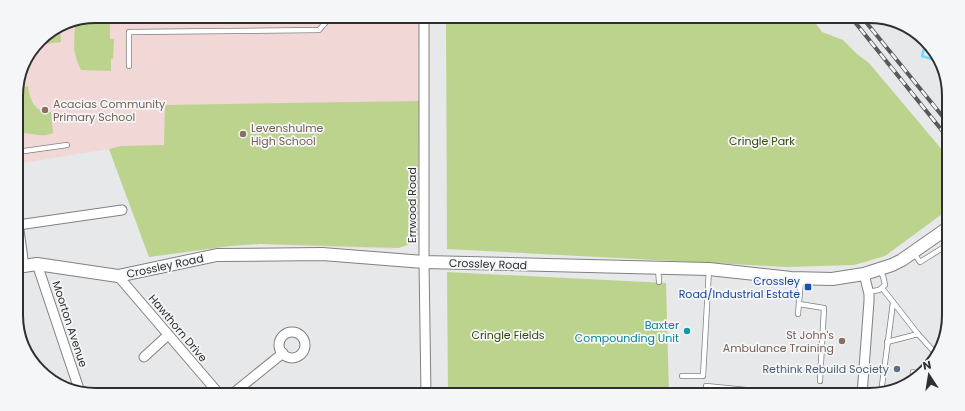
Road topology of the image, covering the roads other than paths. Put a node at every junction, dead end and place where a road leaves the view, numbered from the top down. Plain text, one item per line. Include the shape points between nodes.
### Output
1 (325, 23) edge
2 (424, 23) edge
3 (129, 66) dead end
4 (67, 145) dead end
5 (23, 151) edge
6 (122, 210) dead end
7 (23, 220) edge
8 (942, 232) edge
9 (942, 248) edge
10 (913, 252) junction
11 (424, 262) junction
12 (37, 264) junction
13 (23, 266) edge
14 (658, 268) junction
15 (709, 269) junction
16 (879, 270) junction
17 (864, 274) junction
18 (118, 276) junction
19 (802, 278) junction
20 (659, 282) dead end
21 (882, 288) junction
22 (868, 292) junction
23 (893, 303) junction
24 (799, 304) junction
25 (798, 314) dead end
26 (918, 334) junction
27 (168, 335) junction
28 (887, 342) junction
29 (933, 350) edge
30 (283, 353) dead end
31 (144, 357) dead end
32 (682, 376) dead end
33 (820, 381) dead end
34 (78, 386) edge
35 (706, 386) dead end
36 (882, 387) edge
37 (214, 388) edge
38 (240, 388) edge
39 (426, 388) edge
40 (721, 388) edge
41 (863, 388) edge

1 - 3 lane via 319,30 129,32
2 - 11 street, Errwood Road
4 - 5 lane
6 - 7 street
8 - 10 street, Crossley Road
9 - 10 lane via 920,262
10 - 16 street, Crossley Road
11 - 14 street, Crossley Road
11 - 18 street, Crossley Road via 322,254 217,254
11 - 39 street, Errwood Road
12 - 13 street, Crossley Road
12 - 18 street, Crossley Road
12 - 34 street, Moorton Avenue
14 - 15 street, Crossley Road
14 - 20 lane
15 - 19 street, Crossley Road
15 - 32 lane via 703,376
16 - 17 street, Crossley Road
16 - 21 lane via 885,280
17 - 19 street, Crossley Road via 832,279
17 - 22 street
18 - 27 street, Hawthorn Drive
19 - 24 lane
21 - 22 lane
21 - 23 lane
22 - 41 street
23 - 26 lane
23 - 28 lane
24 - 25 lane
24 - 33 lane via 824,308
26 - 28 lane
26 - 29 lane
27 - 31 street
27 - 37 street, Hawthorn Drive
28 - 36 lane
30 - 38 street
35 - 40 lane

